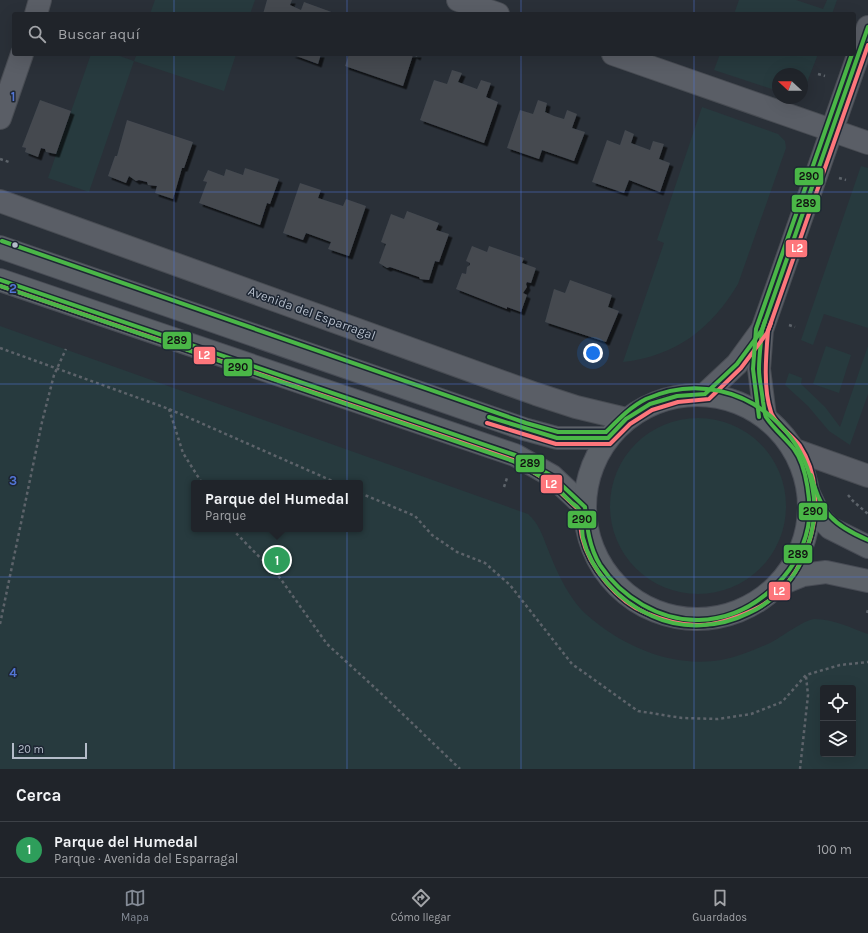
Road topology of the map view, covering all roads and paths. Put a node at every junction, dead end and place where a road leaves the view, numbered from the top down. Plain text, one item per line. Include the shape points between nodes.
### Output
1 (40, 0) edge
2 (458, 0) edge
3 (37, 12) edge
4 (492, 12) edge
5 (868, 27) edge
6 (21, 56) edge
7 (619, 56) edge
8 (0, 118) edge
9 (832, 130) junction
10 (868, 143) edge
11 (0, 159) edge
12 (9, 162) dead end
13 (0, 201) edge
14 (0, 247) edge
15 (0, 280) edge
16 (762, 330) junction
17 (0, 348) edge
18 (66, 350) dead end
19 (56, 369) junction
20 (705, 394) junction
21 (169, 409) junction
22 (765, 416) junction
23 (626, 419) junction
24 (608, 438) junction
25 (795, 450) junction
26 (868, 476) edge
27 (200, 480) edge
28 (330, 480) edge
29 (846, 492) dead end
30 (363, 494) edge
31 (809, 494) junction
32 (584, 507) junction
33 (868, 514) edge
34 (235, 532) edge
35 (868, 547) edge
36 (868, 581) edge
37 (778, 585) junction
38 (0, 624) edge
39 (868, 662) edge
40 (806, 675) junction
41 (460, 769) edge
42 (800, 769) edge

1 - 3 street
2 - 4 street
5 - 9 street
6 - 8 street
7 - 9 street
9 - 10 street
9 - 16 street
11 - 12 path
13 - 23 street, Avenida del Esparragal via 536,394
14 - 24 main road via 524,430 557,438
15 - 32 main road via 515,455 552,476
16 - 20 street via 737,364
16 - 22 street via 758,369
17 - 19 path
18 - 19 path
19 - 21 path
19 - 38 path via 42,422
20 - 22 main road via 736,401
20 - 23 main road via 677,396 650,404
21 - 27 path via 183,453
21 - 28 path
22 - 25 main road
23 - 24 main road
24 - 32 main road via 591,470
25 - 26 street
25 - 31 main road
29 - 33 path
30 - 40 path via 414,516 432,535 457,552 485,563 510,585 572,664 638,711 682,718 718,719 751,714 782,702
31 - 35 main road via 820,517 830,528
31 - 37 main road via 808,527 797,558
32 - 37 main road via 588,536 600,564 618,587 648,608 669,616 699,620 728,615 755,603
34 - 41 path via 280,578 327,644
36 - 37 main road via 826,572 803,575
39 - 40 path via 840,665
40 - 42 path via 808,695

